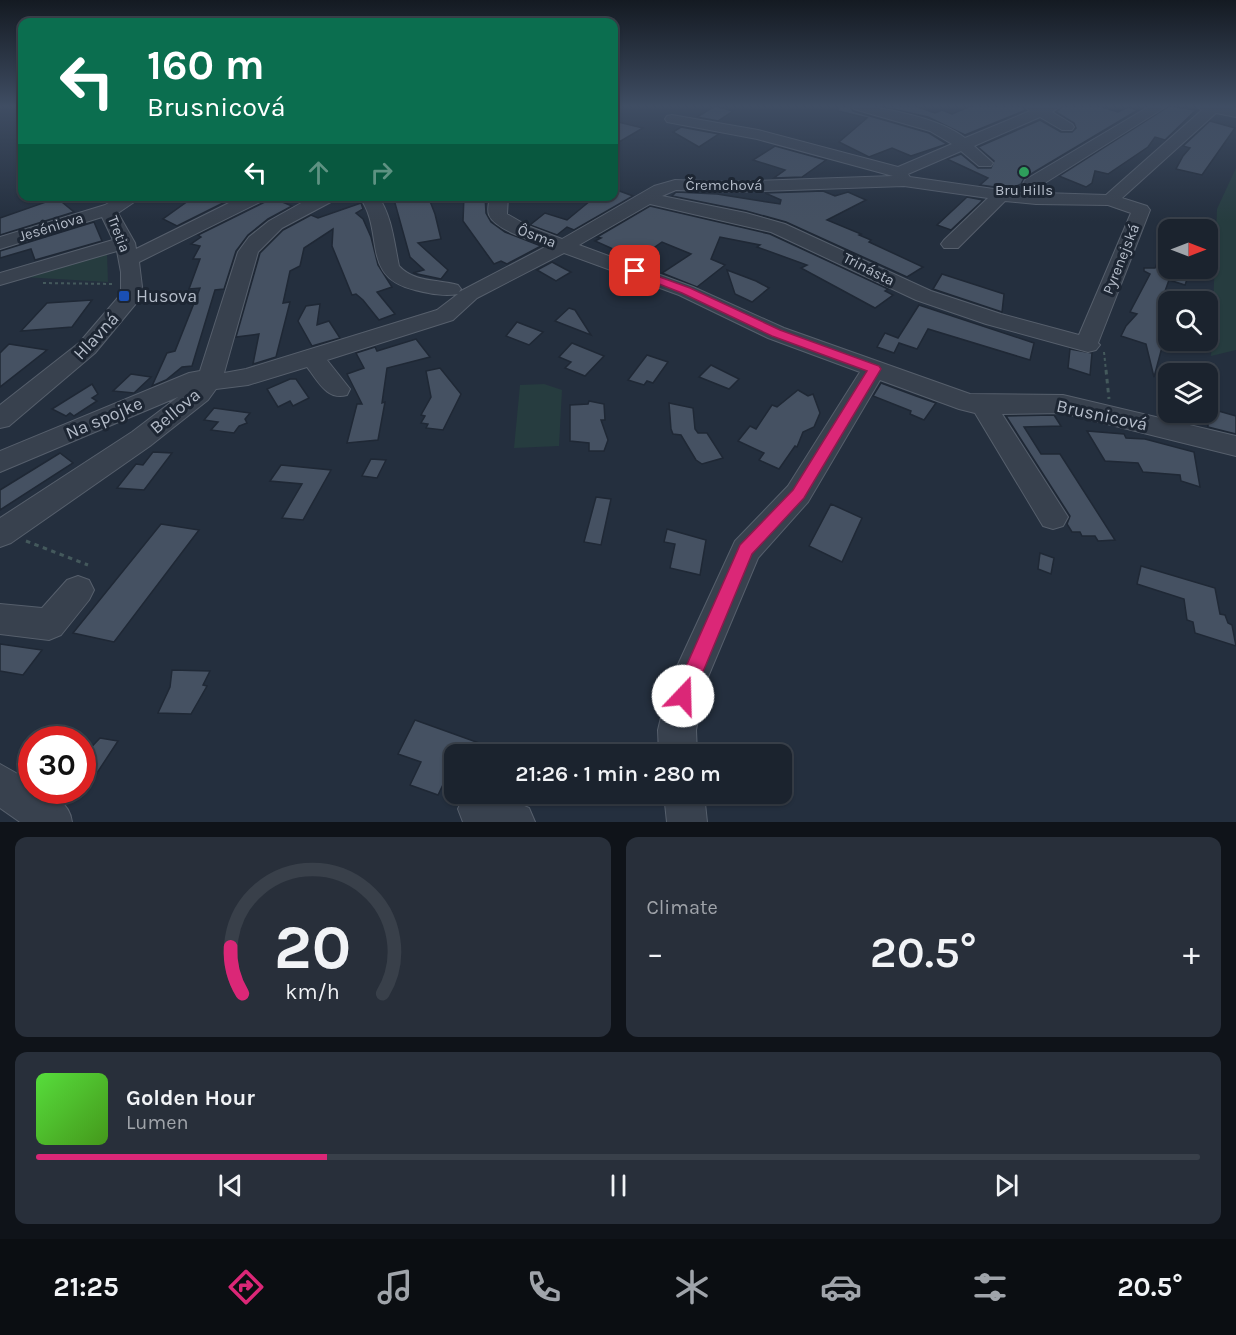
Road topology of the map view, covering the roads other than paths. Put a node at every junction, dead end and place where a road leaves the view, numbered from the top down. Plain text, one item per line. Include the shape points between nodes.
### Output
1 (791, 144) edge
2 (1103, 144) edge
3 (1169, 144) edge
4 (964, 145) joint
5 (985, 163) dead end
6 (901, 176) junction
7 (1034, 191) junction
8 (1000, 196) junction
9 (649, 198) junction
10 (1110, 200) junction
11 (246, 201) edge
12 (324, 201) edge
13 (374, 201) edge
14 (498, 201) edge
15 (110, 203) edge
16 (0, 243) edge
17 (951, 244) dead end
18 (563, 246) junction
19 (127, 252) junction
20 (1, 279) edge
21 (451, 289) dead end
22 (1089, 342) joint
23 (312, 357) junction
24 (874, 369) junction
25 (210, 379) junction
26 (338, 389) dead end
27 (985, 405) junction
28 (0, 419) edge
29 (1236, 446) edge
30 (0, 462) edge
31 (1053, 518) dead end
32 (1, 533) edge
33 (83, 577) road end
34 (0, 619) edge
35 (678, 744) edge
36 (0, 784) edge
37 (685, 804) edge
38 (478, 809) dead end
39 (51, 822) edge
40 (515, 822) edge
41 (687, 822) edge

1 - 6 street
2 - 7 street
3 - 10 street
4 - 5 street
4 - 6 street
6 - 8 street, Čremchová
6 - 9 street, Čremchová via 731,187 675,185
7 - 8 street, Čremchová
7 - 10 street, Čremchová
8 - 17 street
9 - 18 street, Čremchová
9 - 22 street, Trinásta via 774,226 935,299
10 - 22 street, Pyrenejská via 1141,210
11 - 19 street
12 - 25 street, Bellova via 271,226 254,242
13 - 21 street via 393,272 412,282
14 - 18 street, Ôsma via 496,209 505,223
15 - 16 street, Jeséniova
15 - 19 street, Tretia via 109,213
18 - 23 street, Čremchová via 470,294 445,315
18 - 24 street, Brusnicová via 686,291 776,333
19 - 20 street
19 - 28 street, Hlavná via 132,295 119,313 87,348
23 - 25 street, Čremchová via 248,377
23 - 26 street
24 - 27 street, Brusnicová via 968,403
24 - 35 street via 798,494 746,550 687,684 680,708
25 - 30 street, Na spojke via 198,379
25 - 32 street, Bellova via 199,394 141,439
27 - 29 street, Brusnicová via 1052,403
27 - 31 street
33 - 34 street via 49,624
36 - 39 street
37 - 41 street
38 - 40 street

